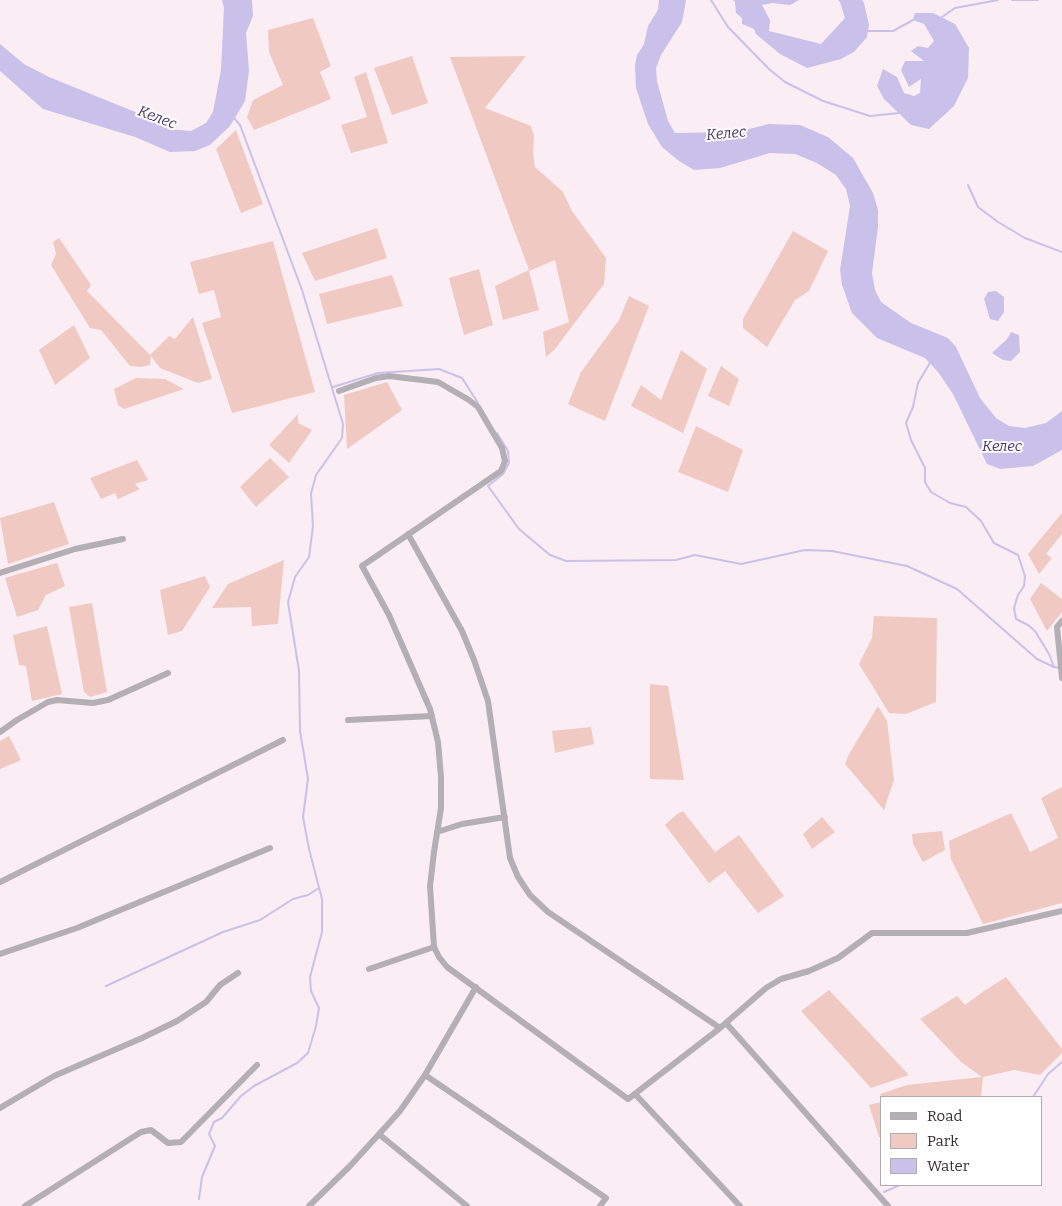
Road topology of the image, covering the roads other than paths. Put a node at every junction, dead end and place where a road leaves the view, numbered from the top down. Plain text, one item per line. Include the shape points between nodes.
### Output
1 (339, 391) dead end
2 (408, 534) junction
3 (123, 539) dead end
4 (0, 573) edge
5 (1062, 621) edge
6 (168, 673) dead end
7 (1062, 678) edge
8 (432, 716) junction
9 (348, 720) dead end
10 (0, 732) edge
11 (283, 740) dead end
12 (505, 817) junction
13 (437, 832) junction
14 (270, 848) dead end
15 (0, 882) edge
16 (1062, 911) edge
17 (434, 946) junction
18 (0, 954) edge
19 (368, 969) dead end
20 (238, 973) dead end
21 (476, 987) junction
22 (726, 1023) junction
23 (720, 1028) junction
24 (257, 1065) dead end
25 (425, 1075) junction
26 (635, 1094) junction
27 (0, 1108) edge
28 (380, 1135) junction
29 (24, 1206) edge
30 (309, 1206) edge
31 (467, 1206) edge
32 (600, 1206) edge
33 (740, 1206) edge
34 (888, 1206) edge

1 - 2 street via 389,376 438,382 478,407 502,448 505,461 501,471
2 - 8 street via 362,566 389,615
2 - 12 street via 462,631 474,660 488,701
3 - 4 street via 75,549
5 - 7 street via 1057,627
6 - 10 street via 108,700 48,702
8 - 9 street
8 - 13 street via 441,777
11 - 15 street
12 - 13 street
12 - 23 street via 510,858 530,895 548,912
13 - 17 street via 430,886
14 - 18 street via 77,928
16 - 22 street via 967,933 872,933 838,958 766,988
17 - 19 street
17 - 21 street via 447,967
20 - 27 street via 220,985 206,1002 177,1021 54,1076
21 - 25 street
21 - 26 street via 628,1099
22 - 23 street
22 - 34 street
23 - 26 street
24 - 29 street via 181,1142 168,1143 151,1130 141,1132
25 - 28 street
25 - 32 street via 606,1198
26 - 33 street
28 - 30 street
28 - 31 street

